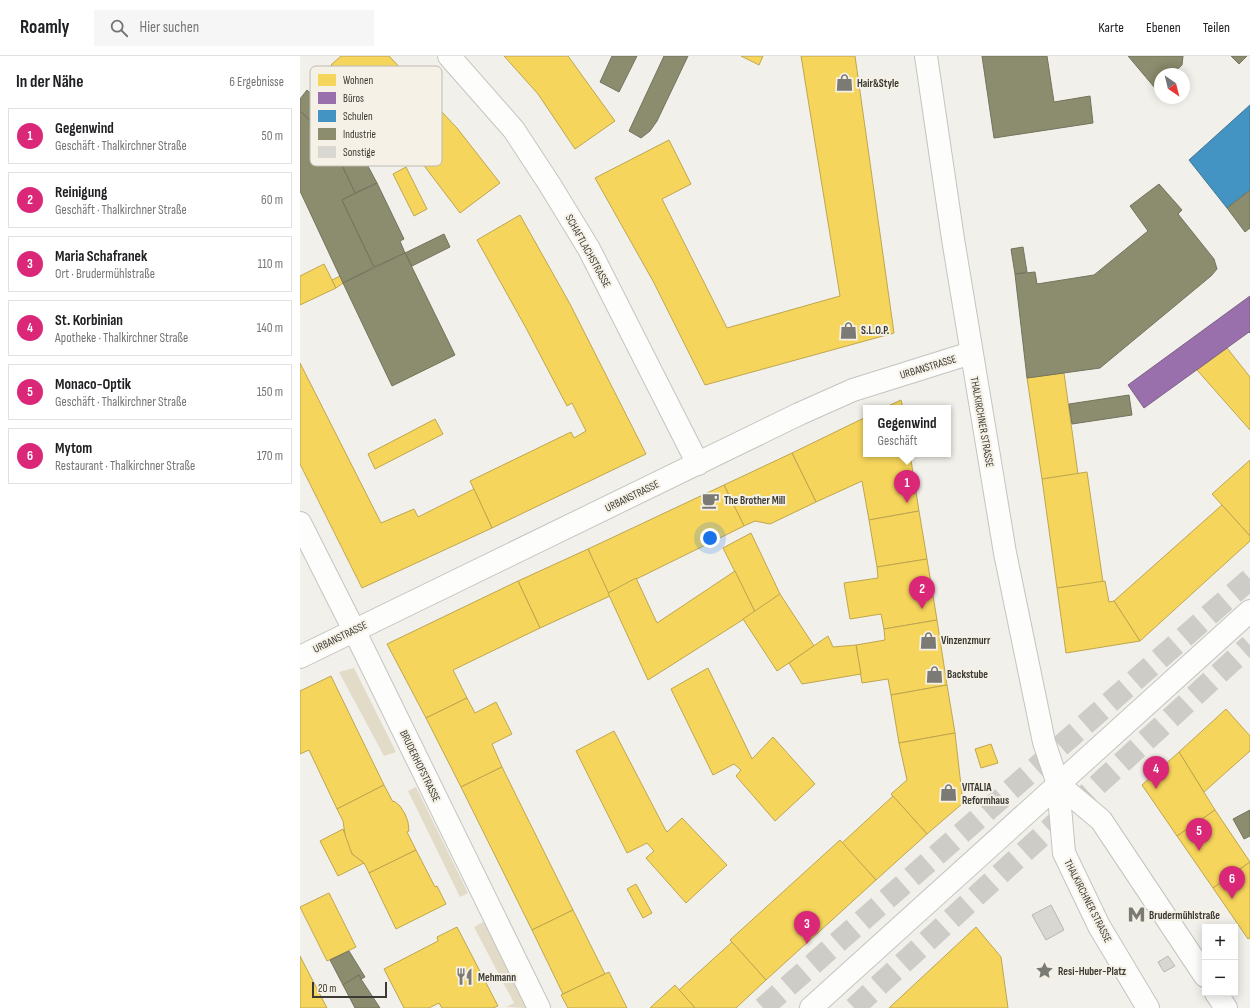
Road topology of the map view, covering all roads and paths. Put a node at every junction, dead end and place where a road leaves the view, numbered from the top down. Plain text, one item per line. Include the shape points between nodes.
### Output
1 (449, 56) edge
2 (926, 56) edge
3 (971, 353) junction
4 (698, 464) junction
5 (300, 523) edge
6 (1250, 611) edge
7 (354, 630) junction
8 (300, 657) edge
9 (1058, 784) junction
10 (1202, 972) edge
11 (1218, 996) edge
12 (539, 1008) edge
13 (811, 1008) edge
14 (1148, 1008) edge
15 (1226, 1008) edge

1 - 4 street, SCHAFTLACHSTRASSE via 514,130 572,221 589,249
2 - 3 street, THALKIRCHNER STRASSE
3 - 4 street, URBANSTRASSE via 853,390
3 - 9 street, THALKIRCHNER STRASSE via 1023,650 1044,742
4 - 7 street, URBANSTRASSE
5 - 7 street, BRUDERHOFSTRASSE
6 - 9 street
7 - 8 street, URBANSTRASSE
7 - 12 street, BRUDERHOFSTRASSE
9 - 10 street via 1101,820
9 - 13 street
9 - 14 street, THALKIRCHNER STRASSE via 1064,853 1099,926
11 - 15 street

